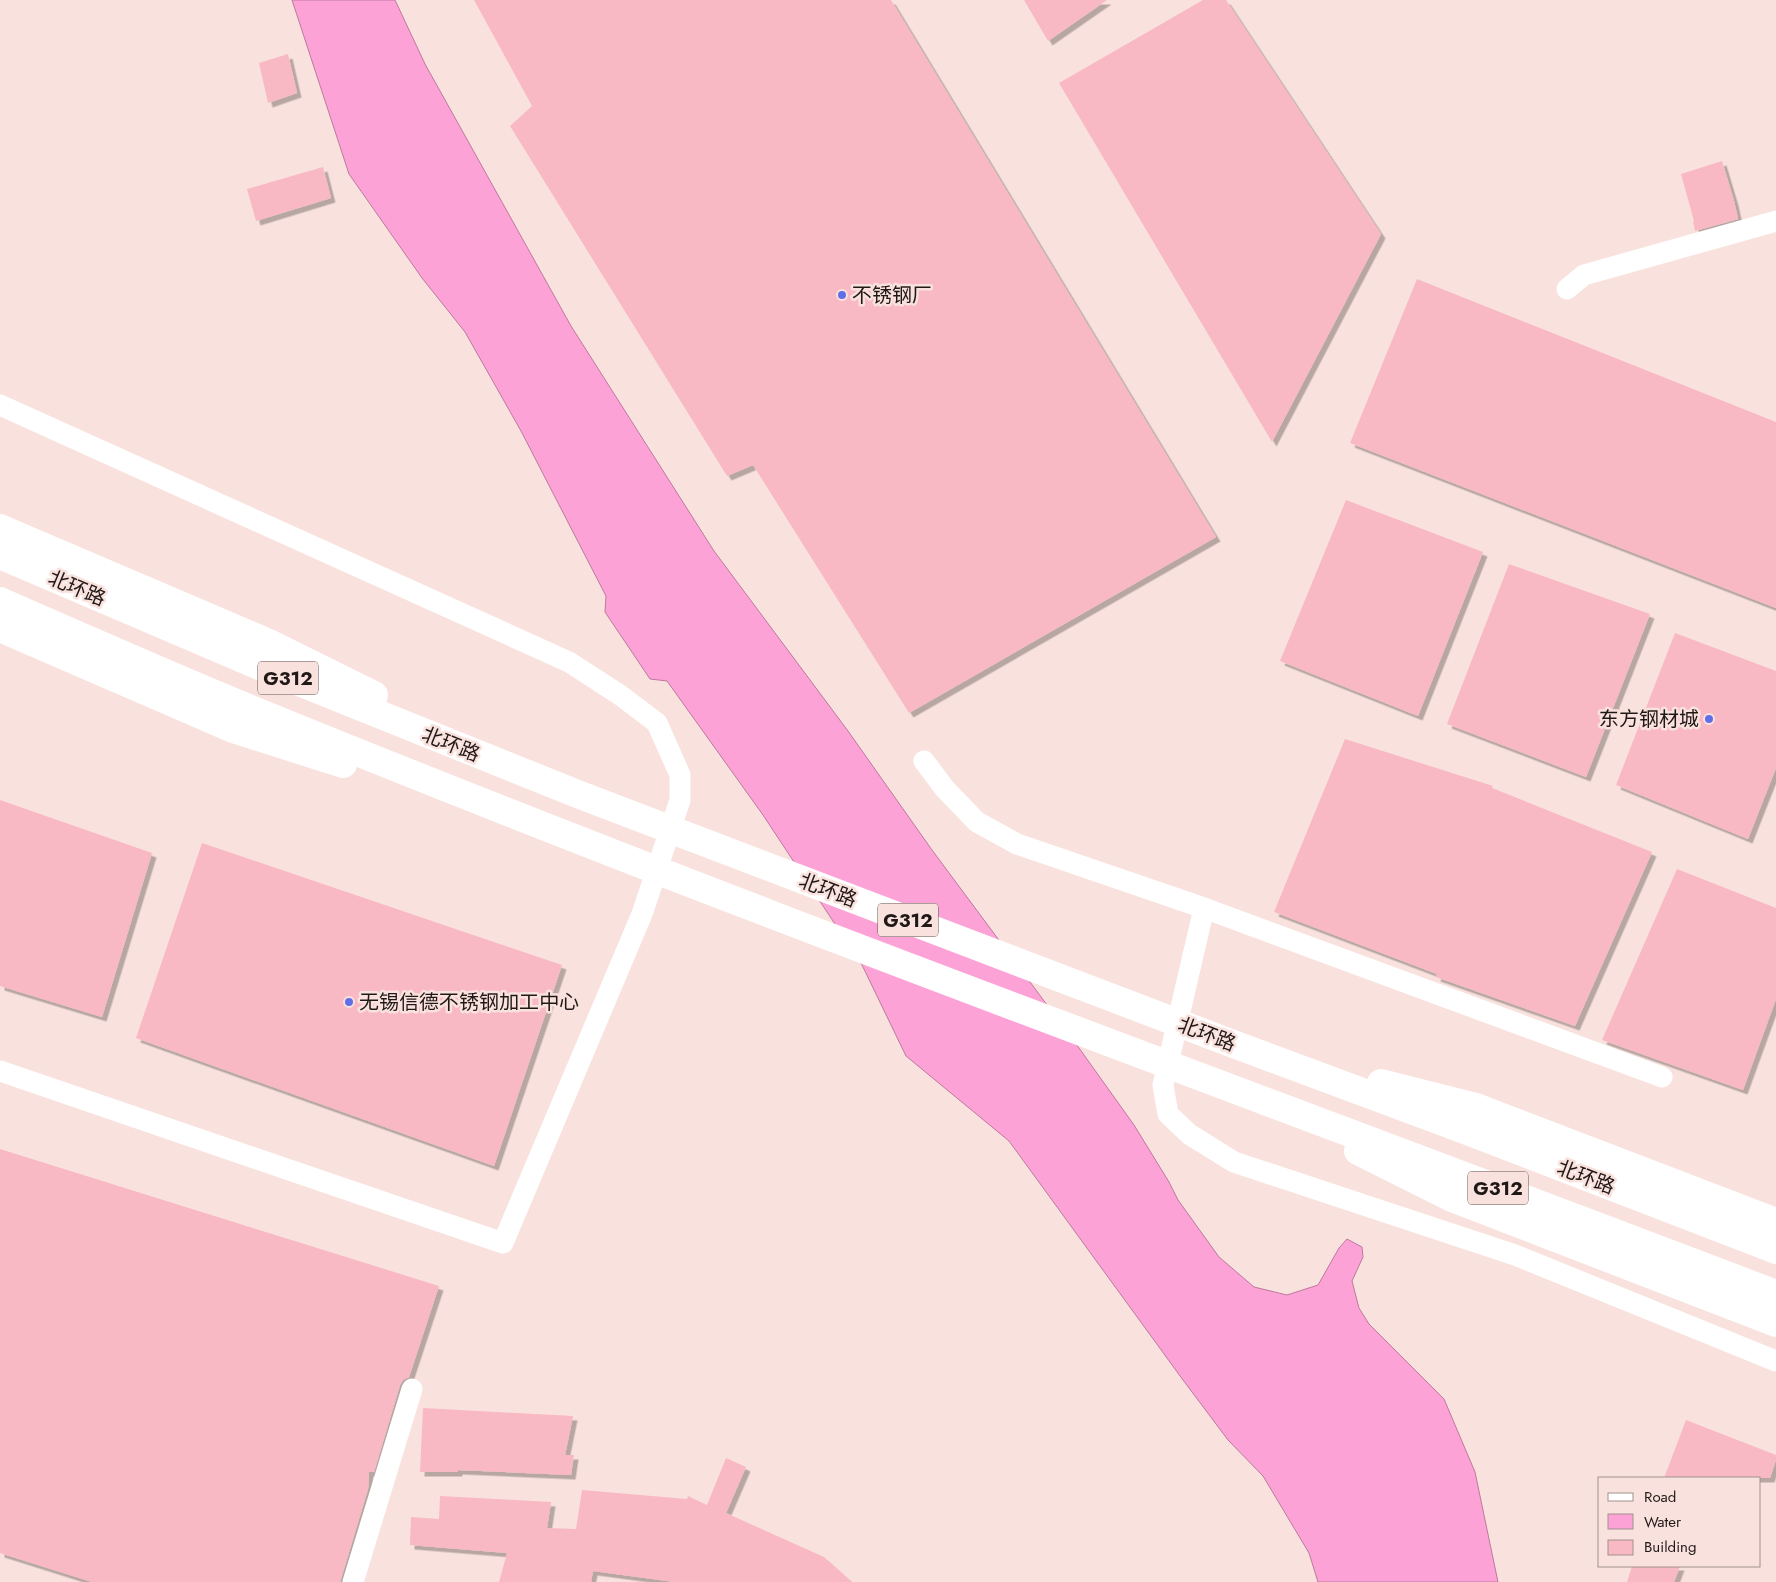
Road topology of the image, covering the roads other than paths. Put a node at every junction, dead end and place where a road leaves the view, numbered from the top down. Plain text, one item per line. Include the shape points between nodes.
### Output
1 (1776, 221) edge
2 (1567, 289) dead end
3 (0, 405) edge
4 (0, 528) edge
5 (0, 555) edge
6 (0, 601) edge
7 (0, 628) edge
8 (924, 761) dead end
9 (580, 796) junction
10 (564, 834) junction
11 (1204, 908) junction
12 (1236, 1045) junction
13 (0, 1071) edge
14 (1662, 1077) dead end
15 (1220, 1083) junction
16 (1776, 1222) edge
17 (1776, 1250) edge
18 (1776, 1294) edge
19 (1776, 1323) edge
20 (1776, 1361) edge
21 (412, 1389) dead end
22 (353, 1582) edge

1 - 2 street via 1584,275
3 - 13 street via 569,662 657,723 680,775 680,800 642,914 503,1243
4 - 9 highway via 269,643
5 - 9 highway, 北环路 / G312 via 259,666
6 - 10 highway, 北环路 / G312 via 242,706
7 - 10 highway via 233,729
8 - 11 street via 945,789 977,822 1017,844
9 - 12 highway, 北环路 / G312
10 - 15 highway, 北环路 / G312
11 - 14 street
11 - 20 street via 1162,1085 1168,1114 1189,1134 1234,1162 1515,1255
12 - 16 highway via 1476,1107
12 - 17 highway, 北环路 / G312
15 - 18 highway, 北环路 / G312
15 - 19 highway via 1452,1198
21 - 22 street

